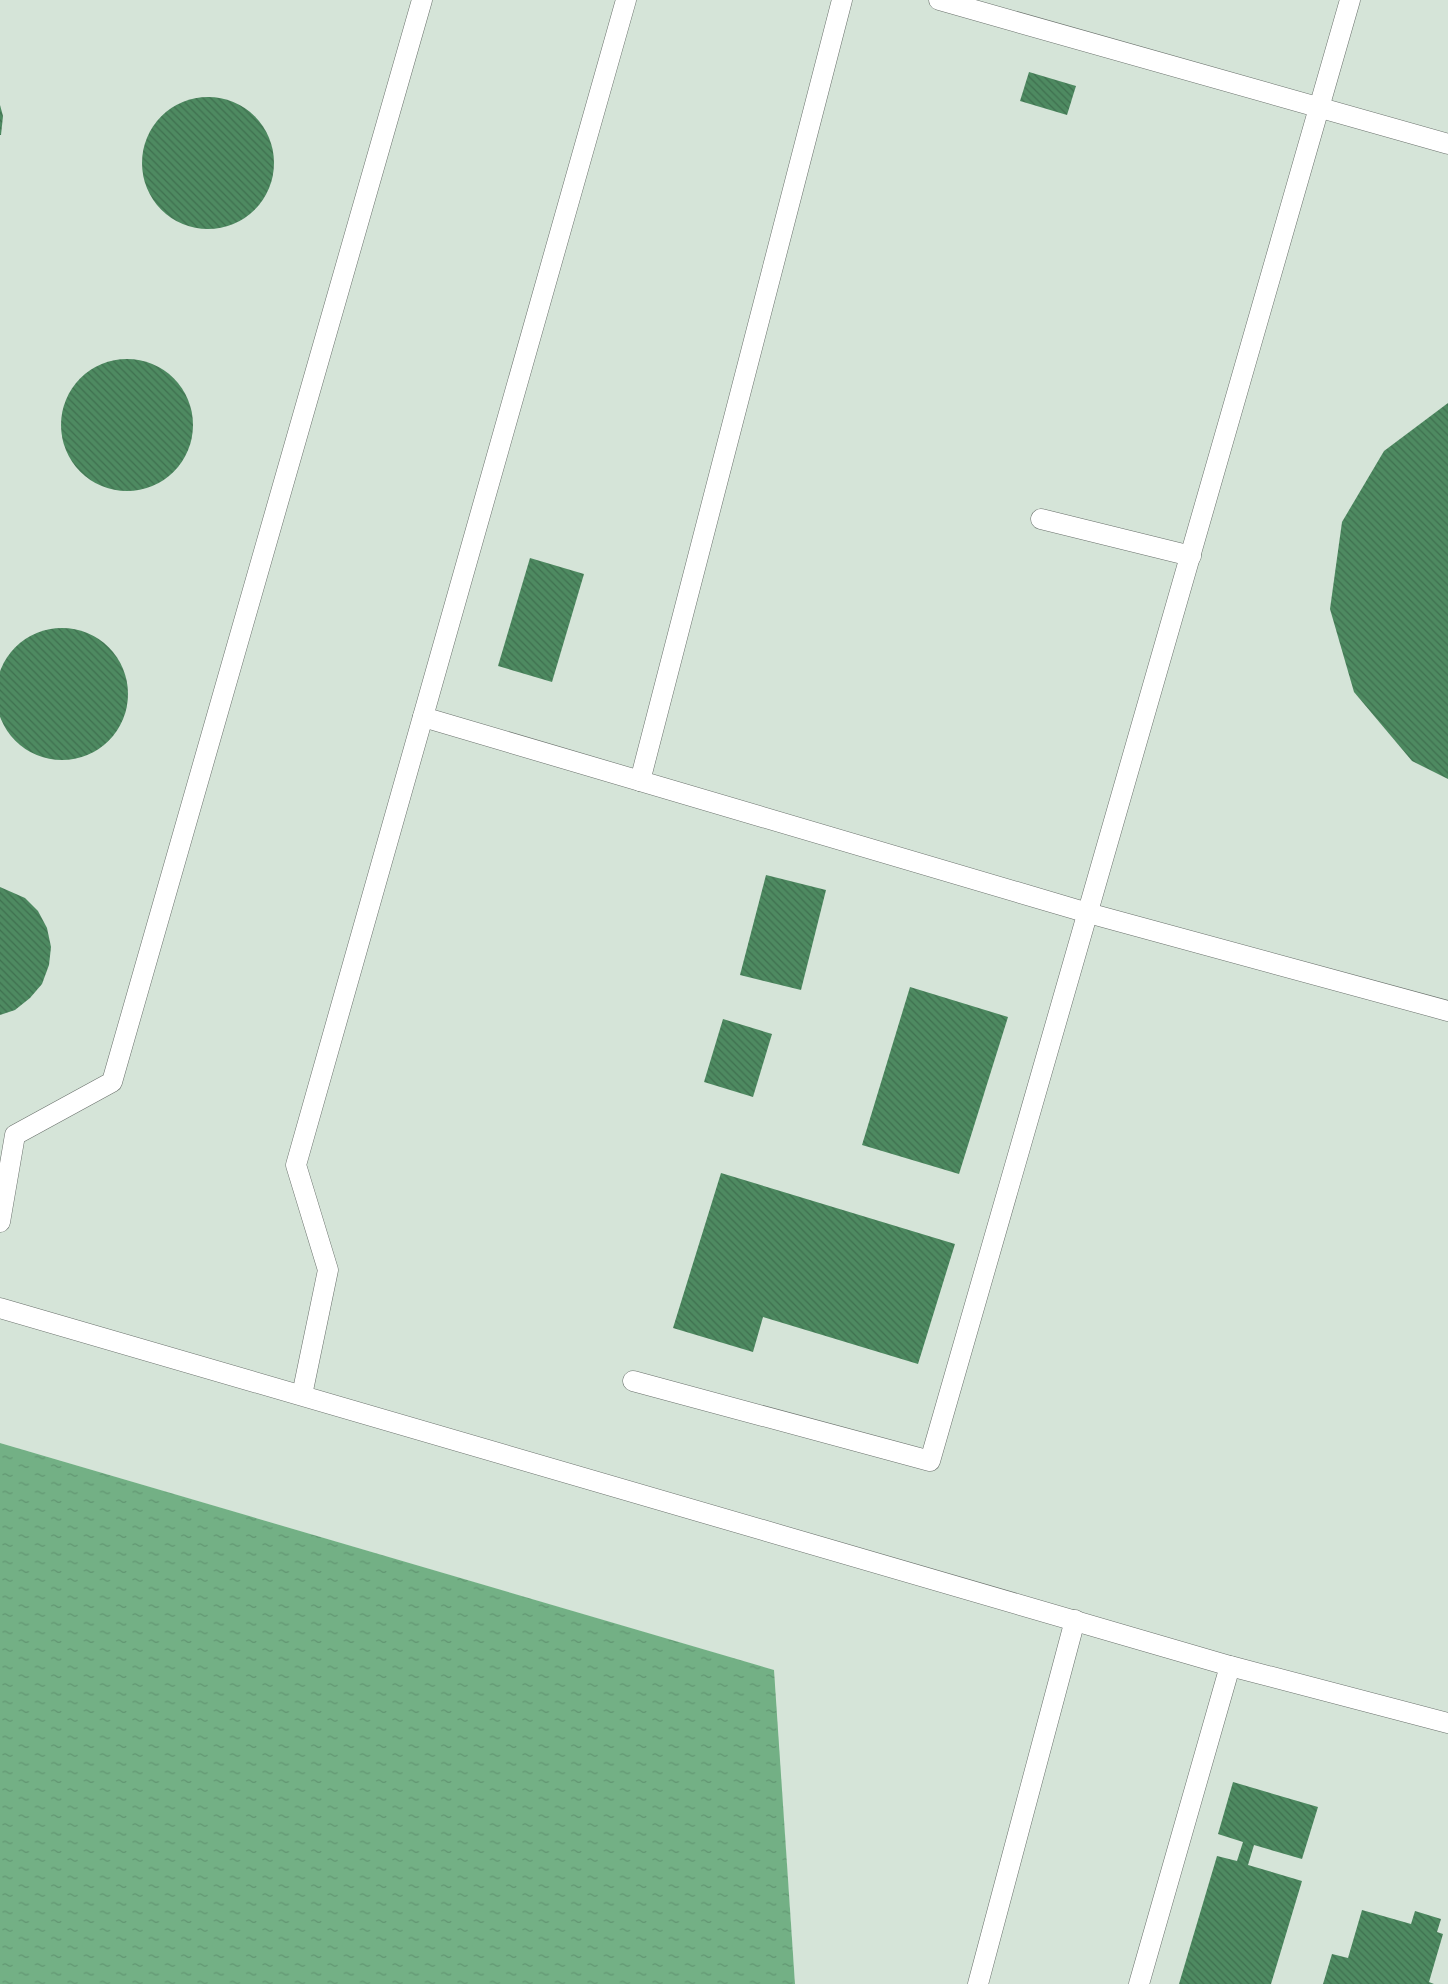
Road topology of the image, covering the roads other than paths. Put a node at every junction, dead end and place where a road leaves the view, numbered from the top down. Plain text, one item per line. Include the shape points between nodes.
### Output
1 (422, 0) edge
2 (626, 0) edge
3 (842, 0) edge
4 (939, 0) edge
5 (1350, 0) edge
6 (1319, 108) junction
7 (1448, 144) edge
8 (1041, 519) dead end
9 (1191, 556) junction
10 (423, 717) junction
11 (640, 781) junction
12 (1088, 913) junction
13 (1448, 1011) edge
14 (7, 1133) edge
15 (0, 1222) edge
16 (0, 1308) edge
17 (633, 1381) dead end
18 (302, 1395) junction
19 (1075, 1620) junction
20 (1230, 1666) junction
21 (1448, 1723) edge
22 (978, 1984) edge
23 (1138, 1984) edge

1 - 14 lane via 112,1082
2 - 10 lane
3 - 11 lane
4 - 6 lane
5 - 6 lane
6 - 7 lane
6 - 9 lane
8 - 9 lane
9 - 12 lane
10 - 11 lane
10 - 18 lane via 296,1165 328,1270
11 - 12 lane
12 - 13 lane
12 - 17 lane via 930,1461
14 - 15 lane
16 - 18 lane
18 - 19 lane
19 - 20 lane
19 - 22 lane
20 - 21 lane
20 - 23 lane

